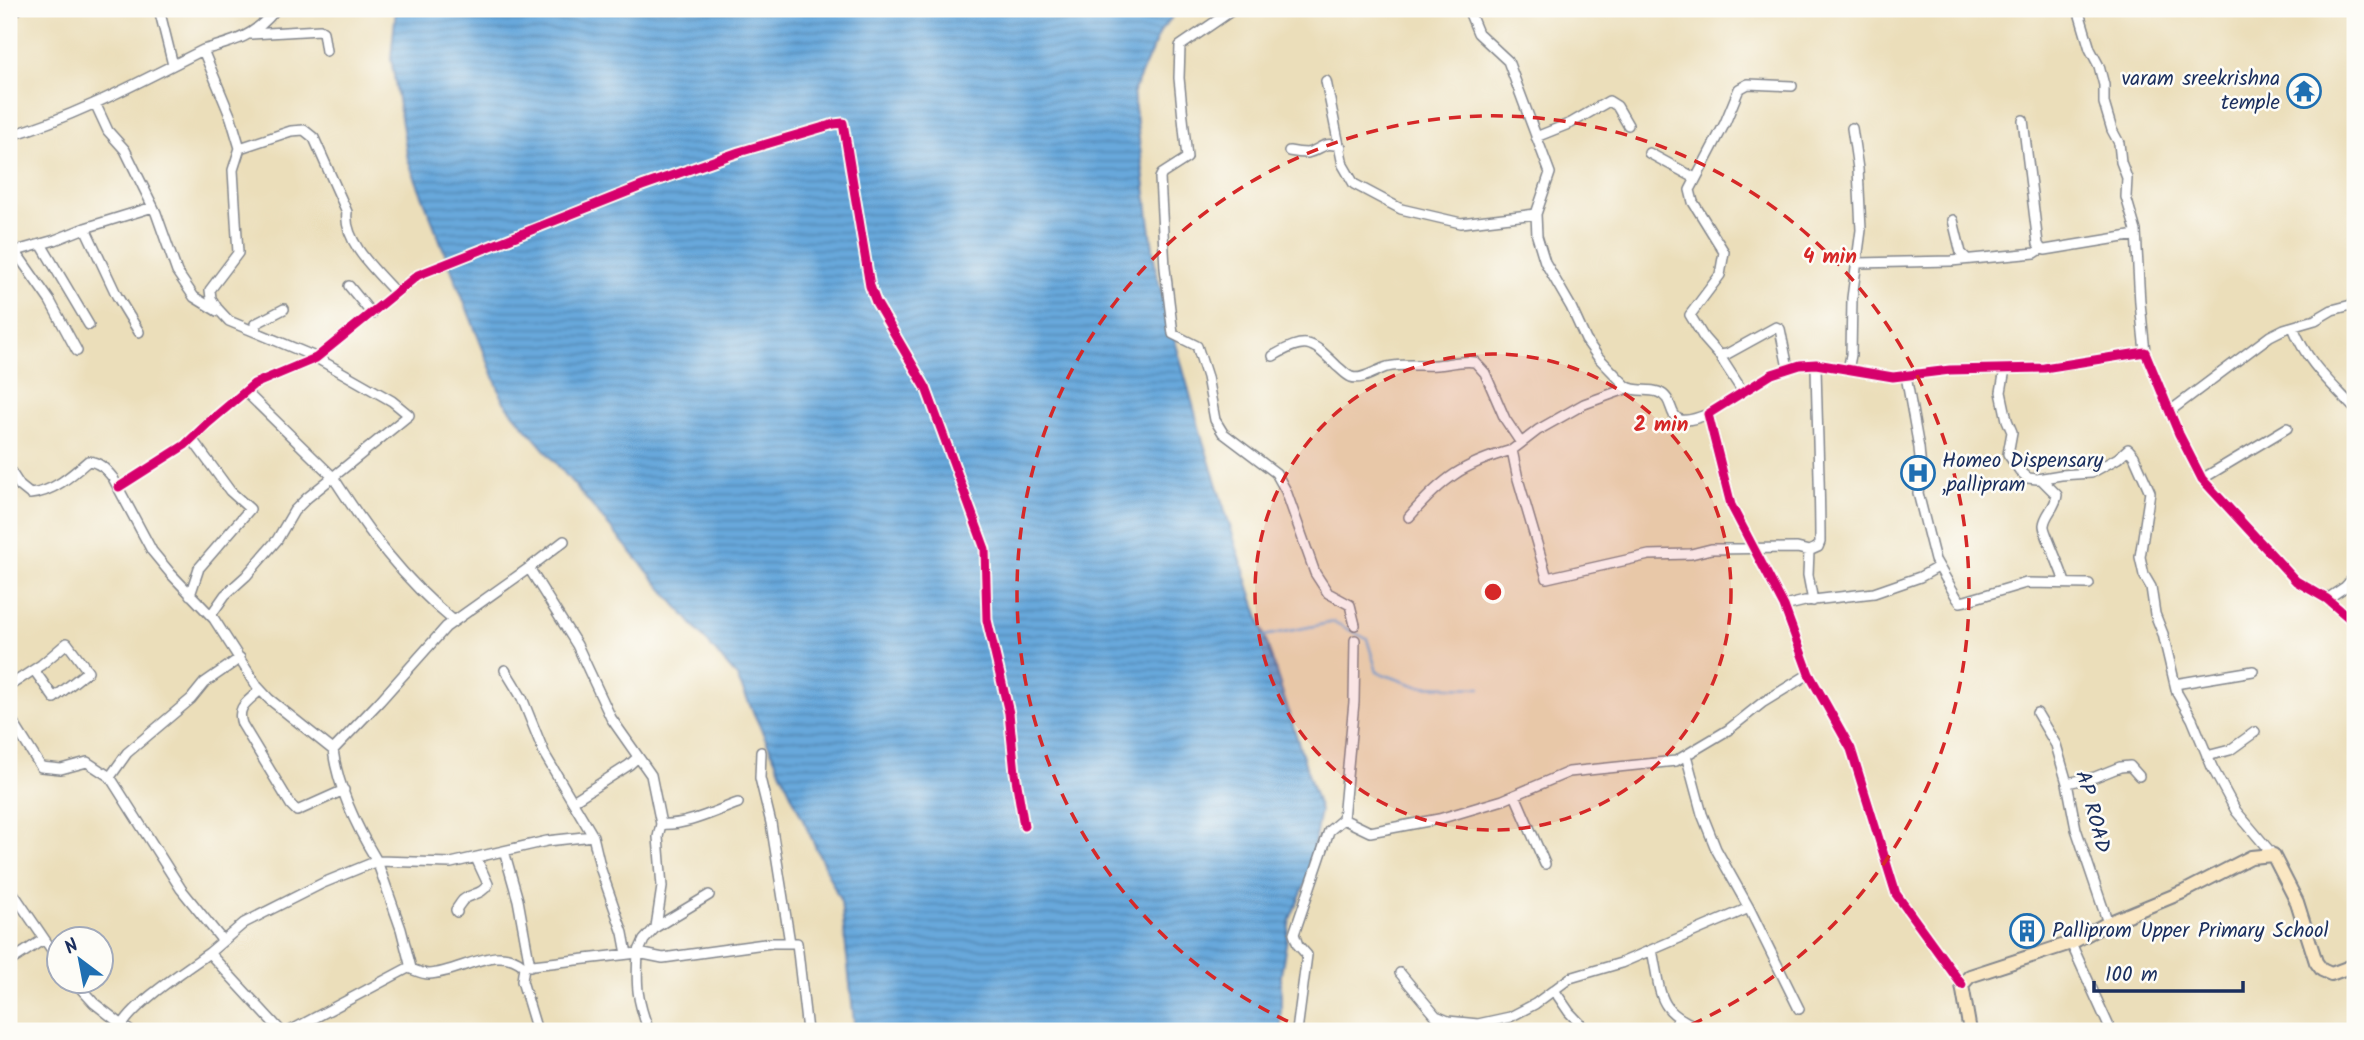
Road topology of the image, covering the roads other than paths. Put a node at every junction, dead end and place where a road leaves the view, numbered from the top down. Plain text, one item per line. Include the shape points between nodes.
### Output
1 (18, 9) edge
2 (159, 9) edge
3 (276, 9) edge
4 (1234, 9) edge
5 (1468, 9) edge
6 (2078, 9) edge
7 (9, 13) edge
8 (251, 34) junction
9 (203, 50) junction
10 (326, 51) dead end
11 (173, 65) junction
12 (1326, 81) dead end
13 (1792, 86) dead end
14 (95, 103) junction
15 (2023, 120) dead end
16 (1628, 125) dead end
17 (1852, 128) dead end
18 (9, 136) edge
19 (1536, 137) junction
20 (240, 148) junction
21 (1341, 148) junction
22 (2355, 148) edge
23 (1289, 151) dead end
24 (1649, 153) dead end
25 (2355, 154) edge
26 (1695, 178) junction
27 (153, 207) junction
28 (1536, 214) junction
29 (1953, 220) dead end
30 (85, 228) junction
31 (2136, 234) junction
32 (41, 244) junction
33 (2041, 249) junction
34 (12, 252) edge
35 (1966, 258) junction
36 (1858, 263) junction
37 (349, 286) dead end
38 (396, 293) junction
39 (2355, 304) edge
40 (284, 309) dead end
41 (221, 313) junction
42 (372, 314) junction
43 (89, 325) dead end
44 (2293, 327) junction
45 (139, 332) dead end
46 (256, 332) junction
47 (77, 351) dead end
48 (2146, 352) junction
49 (1719, 355) junction
50 (1273, 356) dead end
51 (316, 358) junction
52 (1816, 364) junction
53 (1788, 368) junction
54 (2005, 369) junction
55 (1848, 370) junction
56 (1906, 376) junction
57 (1628, 388) junction
58 (1743, 391) junction
59 (246, 392) junction
60 (2355, 409) edge
61 (2170, 411) junction
62 (1708, 414) junction
63 (2287, 428) dead end
64 (192, 439) junction
65 (1521, 443) junction
66 (1512, 450) junction
67 (9, 469) edge
68 (333, 477) junction
69 (2041, 479) junction
70 (2202, 479) junction
71 (119, 488) junction
72 (1409, 517) dead end
73 (564, 541) dead end
74 (1754, 548) junction
75 (1809, 551) junction
76 (1938, 567) junction
77 (529, 568) junction
78 (2355, 576) edge
79 (2065, 583) junction
80 (2089, 584) dead end
81 (190, 595) junction
82 (2327, 599) junction
83 (1813, 601) junction
84 (1784, 606) junction
85 (211, 615) junction
86 (454, 621) junction
87 (2355, 623) edge
88 (1355, 625) dead end
89 (1356, 640) dead end
90 (240, 658) junction
91 (34, 670) junction
92 (505, 670) dead end
93 (2253, 671) dead end
94 (1809, 674) junction
95 (2175, 684) junction
96 (9, 686) edge
97 (260, 690) junction
98 (2037, 713) dead end
99 (9, 716) edge
100 (2255, 732) dead end
101 (333, 750) junction
102 (761, 752) dead end
103 (1686, 755) junction
104 (2207, 756) junction
105 (638, 757) junction
106 (2138, 776) dead end
107 (110, 778) junction
108 (2067, 783) junction
109 (344, 790) junction
110 (1515, 795) junction
111 (573, 801) junction
112 (738, 803) dead end
113 (1343, 819) junction
114 (661, 824) junction
115 (1024, 826) dead end
116 (593, 836) junction
117 (504, 851) junction
118 (2273, 855) junction
119 (476, 858) junction
120 (377, 862) junction
121 (1545, 864) dead end
122 (9, 887) edge
123 (709, 895) dead end
124 (1749, 908) junction
125 (457, 912) dead end
126 (2108, 923) junction
127 (656, 927) junction
128 (44, 939) junction
129 (222, 940) junction
130 (46, 942) edge
131 (790, 943) junction
132 (2071, 943) junction
133 (1652, 950) junction
134 (209, 953) junction
135 (638, 953) junction
136 (627, 954) junction
137 (9, 962) edge
138 (2355, 965) edge
139 (527, 966) junction
140 (411, 968) junction
141 (1400, 974) dead end
142 (1962, 985) junction
143 (1554, 990) junction
144 (87, 995) edge
145 (1799, 1009) dead end
146 (1678, 1019) junction
147 (124, 1029) edge
148 (281, 1031) edge
149 (290, 1031) edge
150 (537, 1031) edge
151 (649, 1031) edge
152 (807, 1031) edge
153 (1297, 1031) edge
154 (1587, 1031) edge
155 (1681, 1031) edge
156 (1708, 1031) edge
157 (1970, 1031) edge
158 (2110, 1031) edge

1 - 7 street
2 - 11 street
3 - 8 street
4 - 88 street via 1180,46 1187,158 1160,178 1173,334 1197,346 1215,420 1223,433 1276,473 1315,573 1328,593 1350,605
5 - 19 street via 1478,33 1508,61
6 - 31 street via 2119,143
8 - 9 street
8 - 10 street via 320,30
9 - 11 street
9 - 20 street
11 - 14 street
12 - 21 street
13 - 26 street via 1748,84 1739,89
14 - 18 street
14 - 27 street
15 - 33 street
16 - 19 street via 1609,101
17 - 36 street via 1860,201
19 - 28 street via 1550,173
20 - 38 street via 291,131 304,131 314,138 361,254
20 - 41 street via 233,170 238,253 210,290
21 - 23 street via 1332,144 1308,153
21 - 28 street via 1343,165 1354,184 1401,209 1461,223
22 - 25 street
24 - 26 street
26 - 49 street via 1690,190 1693,202 1724,252 1720,275 1690,315
27 - 30 street
27 - 41 street via 188,290
28 - 57 street via 1536,236 1545,262 1586,340
29 - 35 street
30 - 32 street
30 - 45 street
31 - 33 street
31 - 48 street
32 - 34 street
32 - 43 street
33 - 35 street
34 - 47 street via 50,301
35 - 36 street
36 - 55 street
37 - 42 street
38 - 42 street
38 - 115 street via 418,275 642,186 739,152 843,124 870,286 926,388 985,549 987,620 1009,713
39 - 44 street
40 - 46 street via 259,320
41 - 46 street
42 - 51 street
44 - 60 street via 2319,373
44 - 61 street via 2270,336
46 - 51 street
48 - 54 street via 2044,368
48 - 61 street
49 - 53 street via 1776,327
49 - 58 street
50 - 65 street via 1294,344 1311,344 1349,377 1398,366 1475,362
51 - 59 street via 274,374
51 - 68 street via 409,415
52 - 53 street
52 - 55 street
52 - 75 street via 1820,542
53 - 58 street
54 - 56 street
54 - 69 street via 2001,392 2012,432 2008,454 2028,478
55 - 56 street
56 - 76 street via 1919,448 1918,493
57 - 62 street via 1663,395 1681,421
57 - 65 street via 1584,404
58 - 62 street
59 - 64 street
59 - 68 street
61 - 70 street
62 - 74 street via 1731,505
63 - 70 street
64 - 71 street
64 - 81 street via 230,491 250,509 199,568
65 - 66 street
66 - 72 street via 1480,459 1453,474
66 - 74 street via 1547,578 1649,555
67 - 71 street via 30,494 94,461
68 - 85 street via 295,511 277,540
68 - 86 street via 407,579
69 - 79 street via 2057,495 2043,530
69 - 95 street via 2091,473 2128,449 2134,456 2150,492 2140,557
70 - 82 street via 2296,581
71 - 81 street via 152,551
73 - 77 street
74 - 75 street
74 - 84 street
75 - 83 street
76 - 79 street via 1960,602 2026,583
76 - 83 street via 1874,593
77 - 86 street
77 - 105 street via 577,645 611,719
78 - 82 street
79 - 80 street
81 - 85 street
82 - 87 street
83 - 84 street
84 - 94 street
85 - 90 street
86 - 101 street
89 - 113 street
90 - 97 street
90 - 107 street via 204,682 191,699 127,753
91 - 91 street via 54,698 88,671 67,643
91 - 96 street
92 - 111 street via 545,755
93 - 95 street
94 - 103 street
94 - 142 street via 1851,748 1896,894
95 - 104 street
97 - 101 street
97 - 109 street via 239,714 291,805 297,811
98 - 108 street, AP ROAD via 2056,745
99 - 107 street via 41,767 61,769 87,762
100 - 104 street via 2230,750
101 - 109 street
102 - 131 street via 760,778
103 - 110 street via 1676,761 1569,772
103 - 124 street via 1716,849
104 - 118 street via 2236,811
105 - 111 street
105 - 114 street via 651,775
106 - 108 street via 2130,766
107 - 129 street via 181,889
108 - 126 street, AP ROAD via 2076,829
109 - 120 street
110 - 113 street via 1439,820 1370,832
110 - 121 street
111 - 116 street
112 - 114 street
113 - 153 street via 1329,831 1294,934 1307,955
114 - 127 street via 662,887
116 - 117 street
116 - 136 street
117 - 119 street
117 - 139 street via 518,900
118 - 126 main road via 2251,858
118 - 138 main road via 2297,902 2316,962 2331,974
119 - 120 street via 451,863
119 - 125 street via 488,884 464,899
120 - 129 street via 323,883 244,923
120 - 140 street
122 - 128 street
123 - 127 street
124 - 133 street
124 - 145 street
126 - 132 main road
127 - 135 street
128 - 130 street
128 - 137 street
129 - 134 street
131 - 135 street via 663,958
131 - 152 street via 797,943 800,958
132 - 142 main road via 1989,968
132 - 158 street
133 - 143 street via 1570,978
133 - 146 street via 1663,1003
134 - 147 street via 151,996
134 - 148 street
135 - 136 street
135 - 151 street via 637,995
136 - 139 street
139 - 140 street via 504,956 430,974
139 - 150 street via 523,981
140 - 149 street
141 - 143 street via 1436,1016 1448,1021 1478,1024 1510,1017
142 - 157 main road
143 - 154 street
144 - 147 street
146 - 155 street
146 - 156 street

